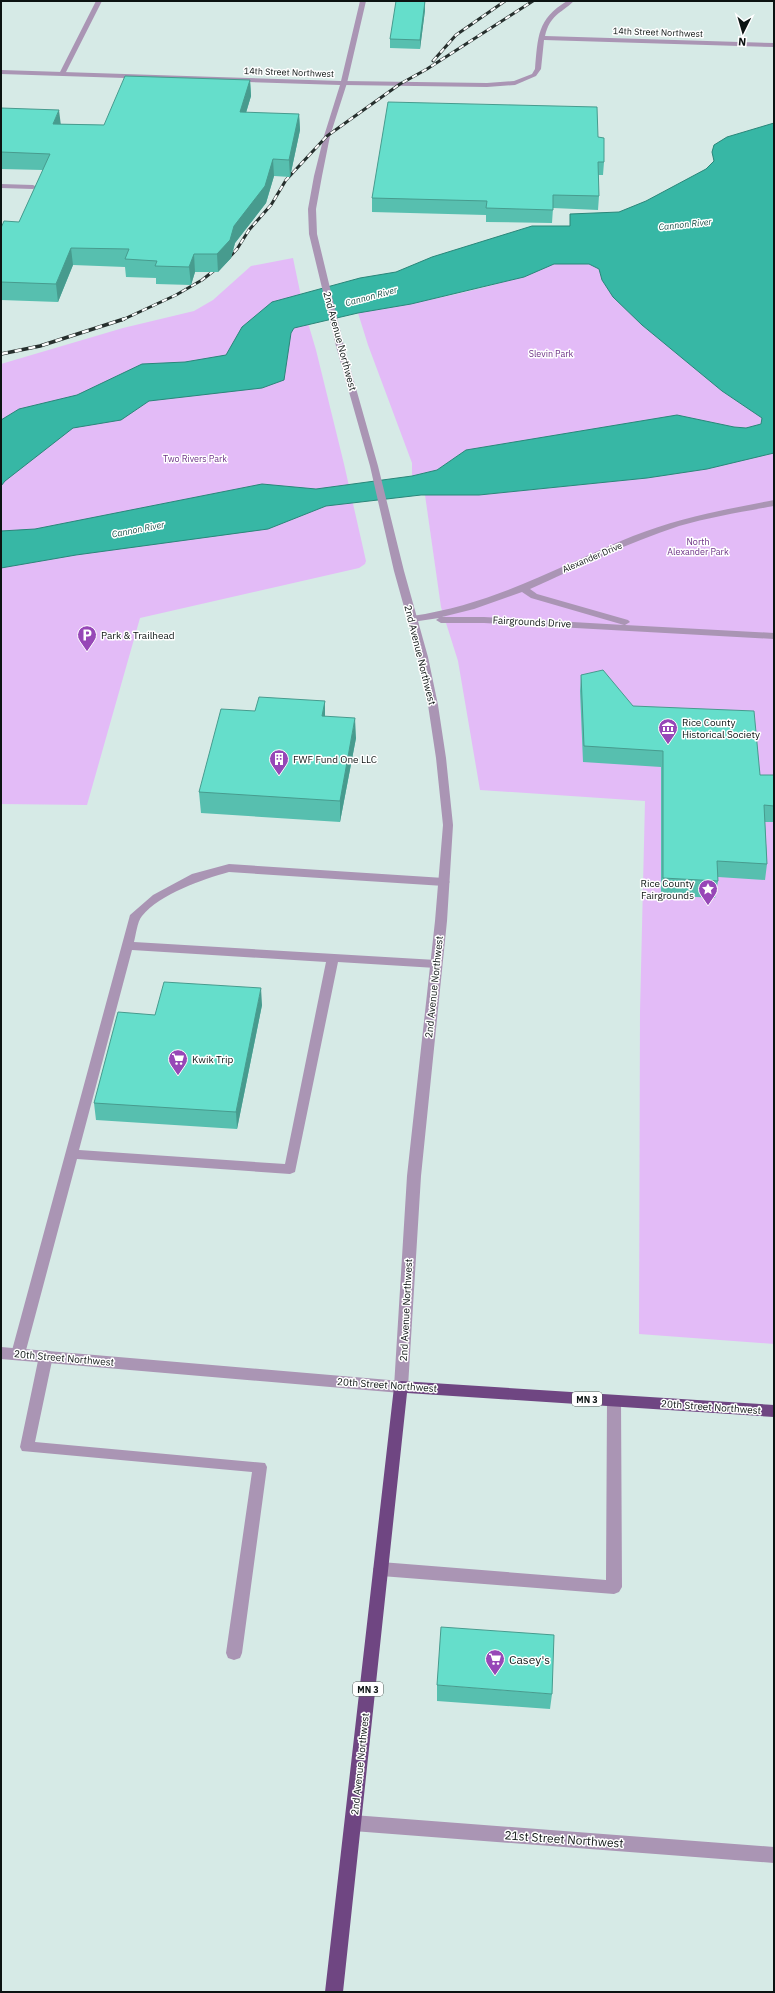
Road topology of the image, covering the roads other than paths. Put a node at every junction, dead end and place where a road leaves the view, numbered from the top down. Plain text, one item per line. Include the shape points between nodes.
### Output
1 (99, 1) edge
2 (363, 1) edge
3 (571, 1) edge
4 (541, 38) junction
5 (774, 45) edge
6 (1, 72) edge
7 (62, 74) junction
8 (344, 83) junction
9 (2, 187) edge
10 (33, 187) edge
11 (774, 503) edge
12 (523, 588) junction
13 (412, 620) junction
14 (653, 629) junction
15 (774, 636) edge
16 (444, 882) junction
17 (128, 946) junction
18 (333, 958) junction
19 (436, 964) junction
20 (72, 1154) junction
21 (1, 1353) edge
22 (18, 1354) junction
23 (46, 1356) junction
24 (401, 1387) junction
25 (614, 1401) junction
26 (774, 1411) edge
27 (381, 1569) junction
28 (234, 1653) dead end
29 (353, 1823) junction
30 (774, 1855) edge
31 (334, 1992) edge

1 - 7 street
2 - 8 street, 2nd Avenue Northwest
3 - 4 street via 550,18 544,26
4 - 5 street, 14th Street Northwest
4 - 8 street, 14th Street Northwest via 538,69 534,75 516,83
6 - 7 street, 14th Street Northwest
7 - 8 street, 14th Street Northwest
8 - 13 street, 2nd Avenue Northwest via 327,136 314,193 314,246 374,466
9 - 10 street
11 - 12 street, Alexander Drive via 739,508 662,528
12 - 13 street, Alexander Drive via 471,607
12 - 14 street, Fairgrounds Drive via 534,596
13 - 14 street, Fairgrounds Drive via 484,620
13 - 16 street, 2nd Avenue Northwest via 433,705 446,796 448,825
14 - 15 street, Fairgrounds Drive
16 - 17 street via 229,868 196,876 157,898 136,915
16 - 19 street, 2nd Avenue Northwest
17 - 18 street
17 - 20 street
18 - 19 street
18 - 20 street via 290,1169
19 - 24 street, 2nd Avenue Northwest via 414,1176
20 - 22 street
21 - 22 street, 20th Street Northwest
22 - 23 street, 20th Street Northwest
23 - 24 street, 20th Street Northwest
23 - 28 street via 27,1447 260,1467
24 - 25 highway, 20th Street Northwest / MN 3
24 - 27 highway, 2nd Avenue Northwest / MN 3
25 - 26 highway, 20th Street Northwest / MN 3
25 - 27 street via 614,1587
27 - 29 highway, 2nd Avenue Northwest / MN 3
29 - 30 street, 21st Street Northwest
29 - 31 highway, 2nd Avenue Northwest / MN 3

